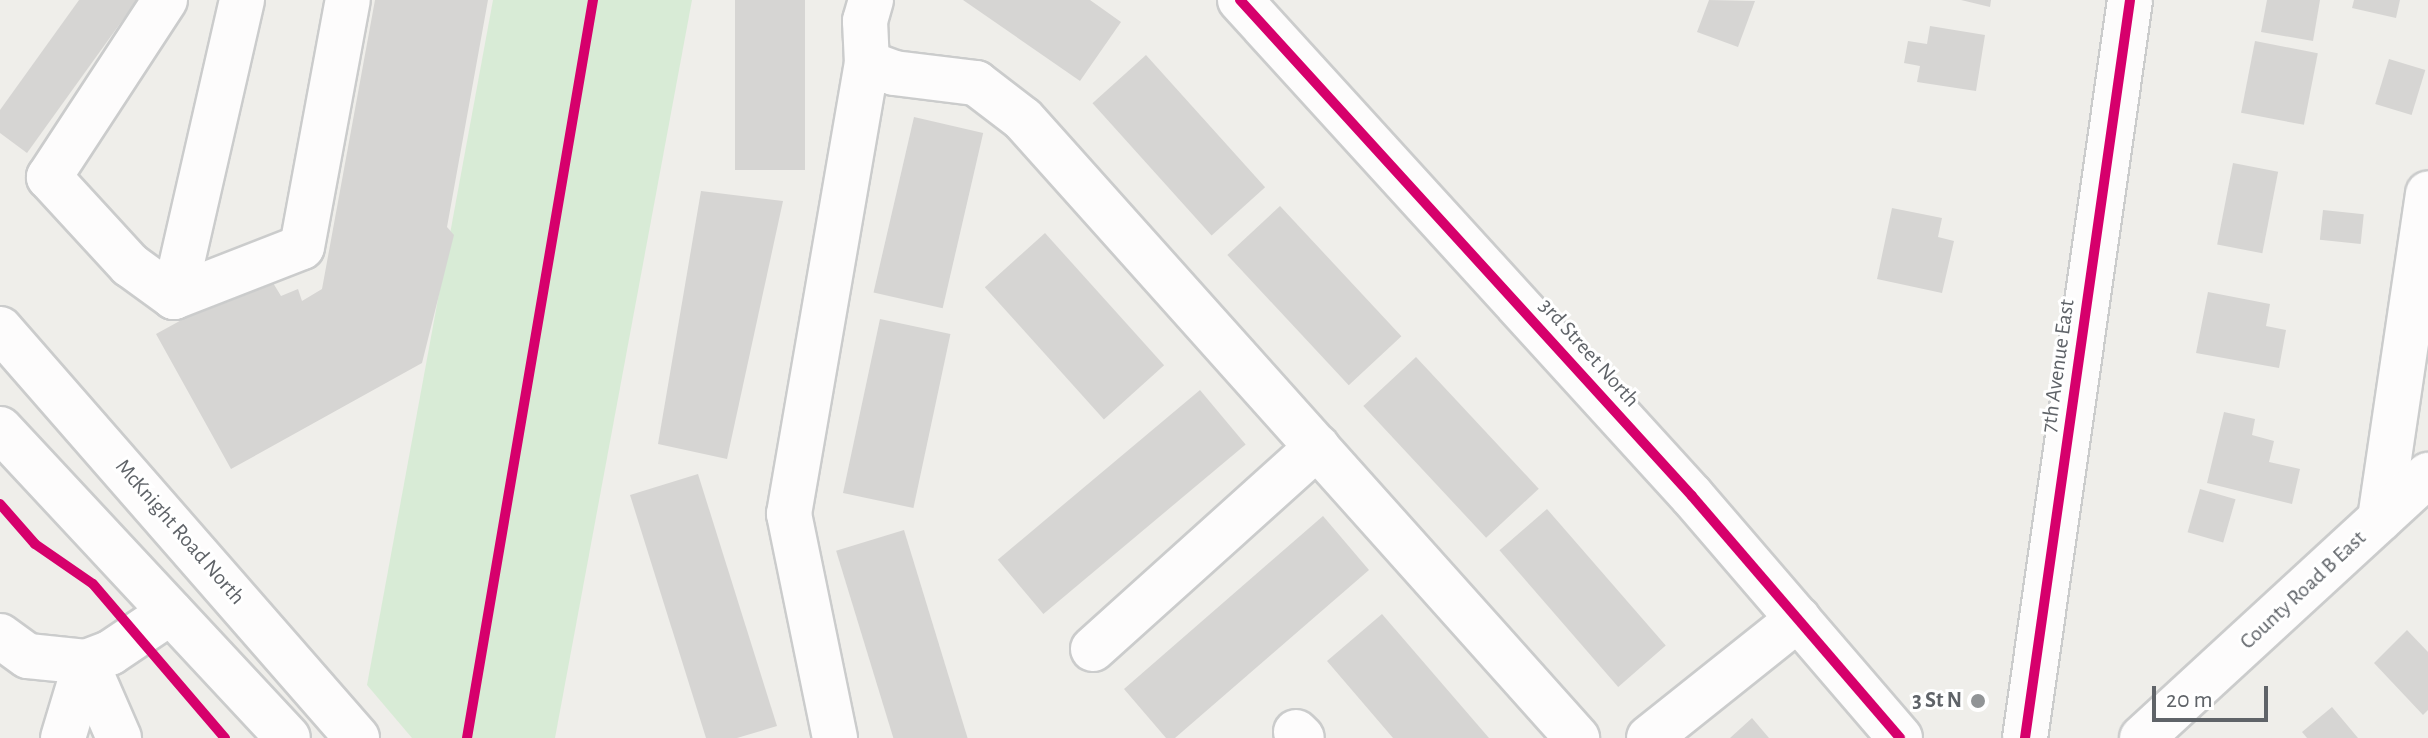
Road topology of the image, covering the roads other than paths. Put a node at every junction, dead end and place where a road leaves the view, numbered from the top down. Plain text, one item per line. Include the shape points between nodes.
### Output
1 (165, 0) edge
2 (242, 0) edge
3 (348, 0) edge
4 (871, 0) edge
5 (1240, 0) edge
6 (2130, 0) edge
7 (867, 63) junction
8 (2428, 194) edge
9 (174, 297) junction
10 (0, 329) edge
11 (0, 429) edge
12 (1317, 447) junction
13 (2428, 475) edge
14 (2380, 519) junction
15 (171, 612) junction
16 (1798, 619) junction
17 (0, 636) edge
18 (1093, 649) dead end
19 (86, 662) junction
20 (63, 738) edge
21 (119, 738) edge
22 (288, 738) edge
23 (357, 738) edge
24 (835, 738) edge
25 (1577, 738) edge
26 (1649, 738) edge
27 (1900, 738) edge
28 (2025, 738) edge
29 (2142, 738) edge

1 - 9 street via 49,177 130,265
2 - 9 street
3 - 9 street via 302,247
4 - 7 street via 865,21
5 - 16 street, 3rd Street North
6 - 28 street, 7th Avenue East
7 - 12 street via 894,73 976,83 1023,119
7 - 24 street via 789,514
8 - 14 street
10 - 23 street, McKnight Road North
11 - 15 street
12 - 18 street
12 - 25 street
13 - 14 street, County Road B East
14 - 29 street, County Road B East
15 - 19 street via 120,647
15 - 22 street
16 - 26 street
16 - 27 street, 3rd Street North
17 - 19 street via 28,656
19 - 20 street
19 - 21 street

